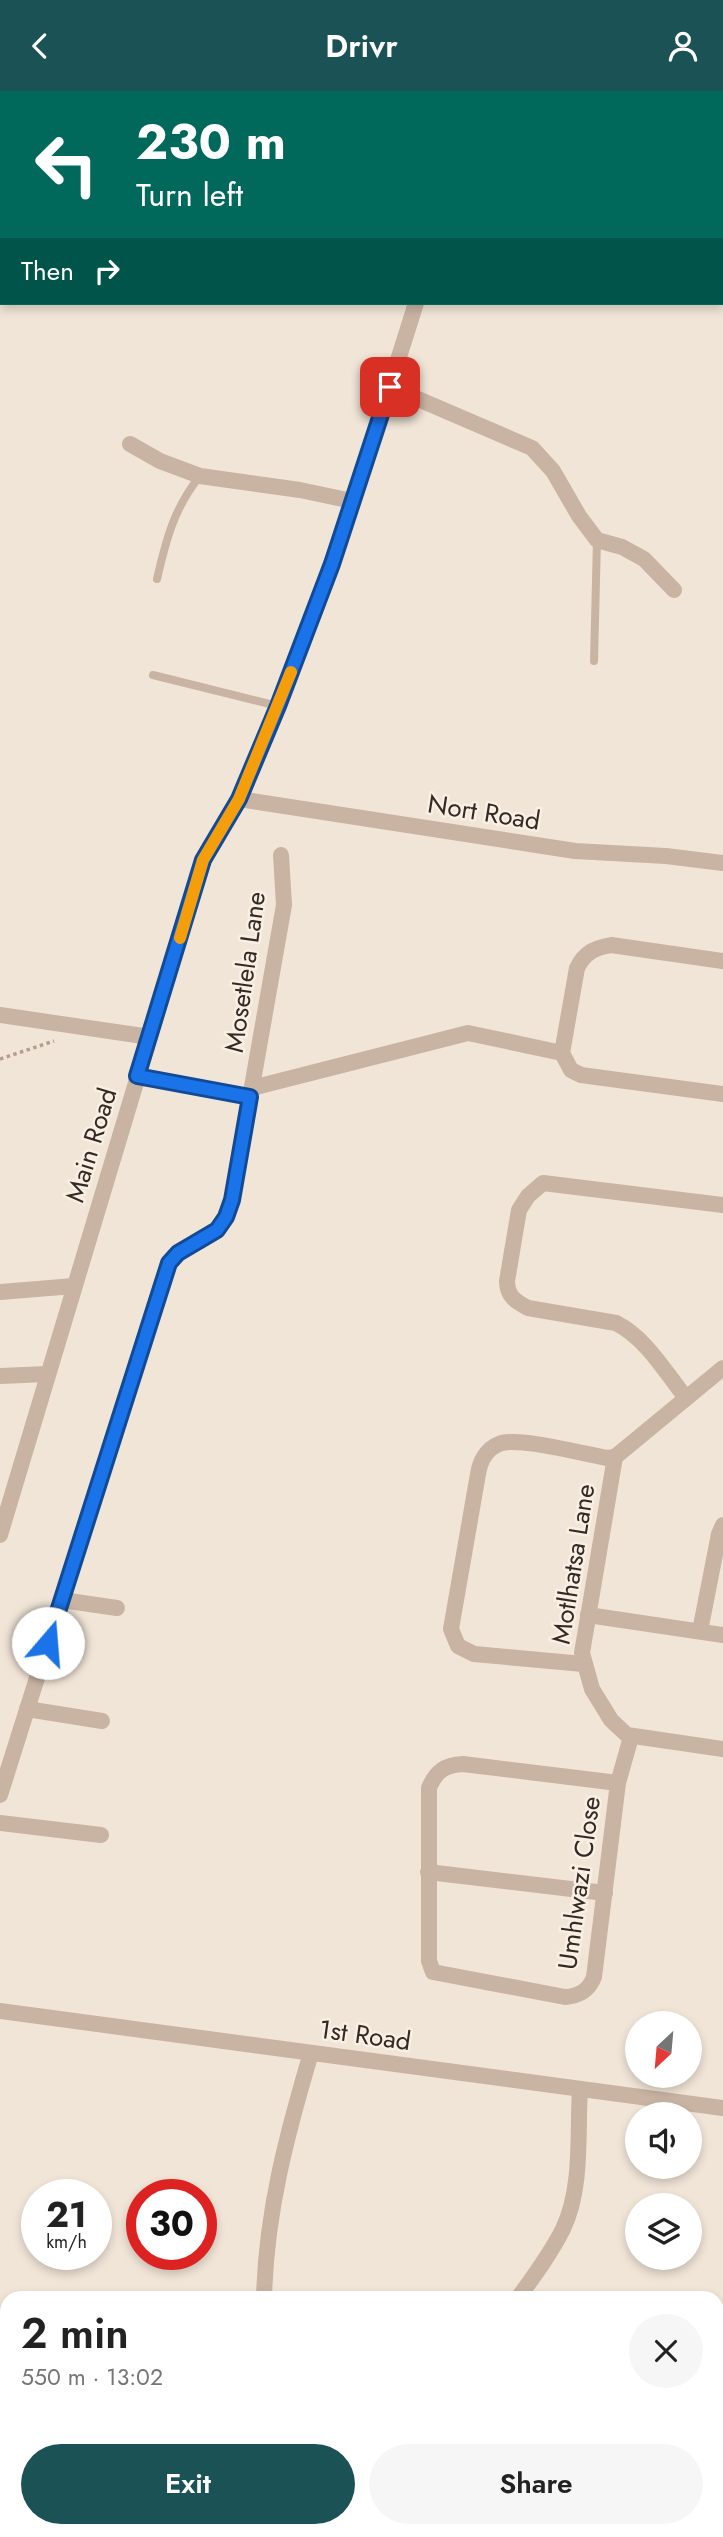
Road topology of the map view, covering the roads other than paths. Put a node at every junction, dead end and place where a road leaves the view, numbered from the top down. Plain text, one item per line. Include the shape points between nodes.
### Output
1 (415, 305) edge
2 (390, 387) junction
3 (130, 445) dead end
4 (200, 476) junction
5 (352, 501) junction
6 (597, 540) junction
7 (158, 579) dead end
8 (674, 590) dead end
9 (594, 661) dead end
10 (153, 675) dead end
11 (278, 706) junction
12 (239, 799) junction
13 (281, 855) dead end
14 (723, 863) edge
15 (723, 961) edge
16 (0, 1015) edge
17 (150, 1037) junction
18 (562, 1053) junction
19 (137, 1076) junction
20 (251, 1093) junction
21 (723, 1094) edge
22 (723, 1205) edge
23 (74, 1286) junction
24 (0, 1292) edge
25 (723, 1368) edge
26 (47, 1374) junction
27 (0, 1376) edge
28 (686, 1398) junction
29 (615, 1457) junction
30 (723, 1525) edge
31 (0, 1535) edge
32 (62, 1600) junction
33 (117, 1608) dead end
34 (588, 1615) junction
35 (700, 1631) junction
36 (723, 1635) edge
37 (583, 1664) junction
38 (27, 1709) junction
39 (102, 1721) dead end
40 (631, 1737) junction
41 (723, 1749) edge
42 (618, 1783) junction
43 (0, 1795) edge
44 (0, 1823) edge
45 (101, 1835) dead end
46 (428, 1872) junction
47 (604, 1893) junction
48 (0, 2011) edge
49 (311, 2053) junction
50 (580, 2089) junction
51 (723, 2108) edge
52 (264, 2291) edge
53 (523, 2291) edge

1 - 2 street, Main Road
2 - 5 street, Main Road
2 - 6 street via 532,448 553,471
3 - 4 street
4 - 5 street
4 - 7 lane via 184,496 166,538
5 - 11 street, Main Road
6 - 8 street via 644,559
6 - 9 lane
10 - 11 lane
11 - 12 street, Main Road
12 - 14 street, Nort Road via 575,851
12 - 17 street, Main Road via 203,860
13 - 20 street, Mosetlela Lane via 284,905
15 - 18 street via 611,945 595,948 577,968
16 - 17 street
17 - 19 street, Main Road
18 - 20 street via 468,1033
18 - 21 street via 570,1070 592,1078
19 - 20 street
19 - 23 street, Main Road
20 - 32 street, Mosetlela Lane via 226,1217 217,1230 169,1263
22 - 28 street via 544,1183 519,1210 507,1281 507,1291 515,1301 528,1308 625,1328
23 - 24 street
23 - 26 street, Main Road
25 - 28 street
26 - 27 street
26 - 31 street, Main Road
28 - 29 street
29 - 34 street, Motlhatsa Lane
29 - 37 street via 517,1442 496,1444 487,1452 478,1474 451,1629 458,1646 474,1654
30 - 35 street
32 - 33 street
32 - 38 street, Mosetlela Lane
34 - 35 street
34 - 37 street, Motlhatsa Lane
35 - 36 street
37 - 40 street, Motlhatsa Lane via 601,1706
38 - 39 street
38 - 43 street, Mosetlela Lane
40 - 41 street
40 - 42 street, Umhlwazi Close
42 - 46 street, Umhlwazi Close via 463,1764 444,1767 429,1788
42 - 47 street, Umhlwazi Close
44 - 45 street
46 - 47 street
46 - 47 street, Umhlwazi Close via 433,1972 565,1997 579,1995 594,1977
48 - 49 street, 1st Road
49 - 50 street, 1st Road
49 - 52 street via 278,2172 265,2250
50 - 51 street, 1st Road
50 - 53 street via 573,2199 563,2228

